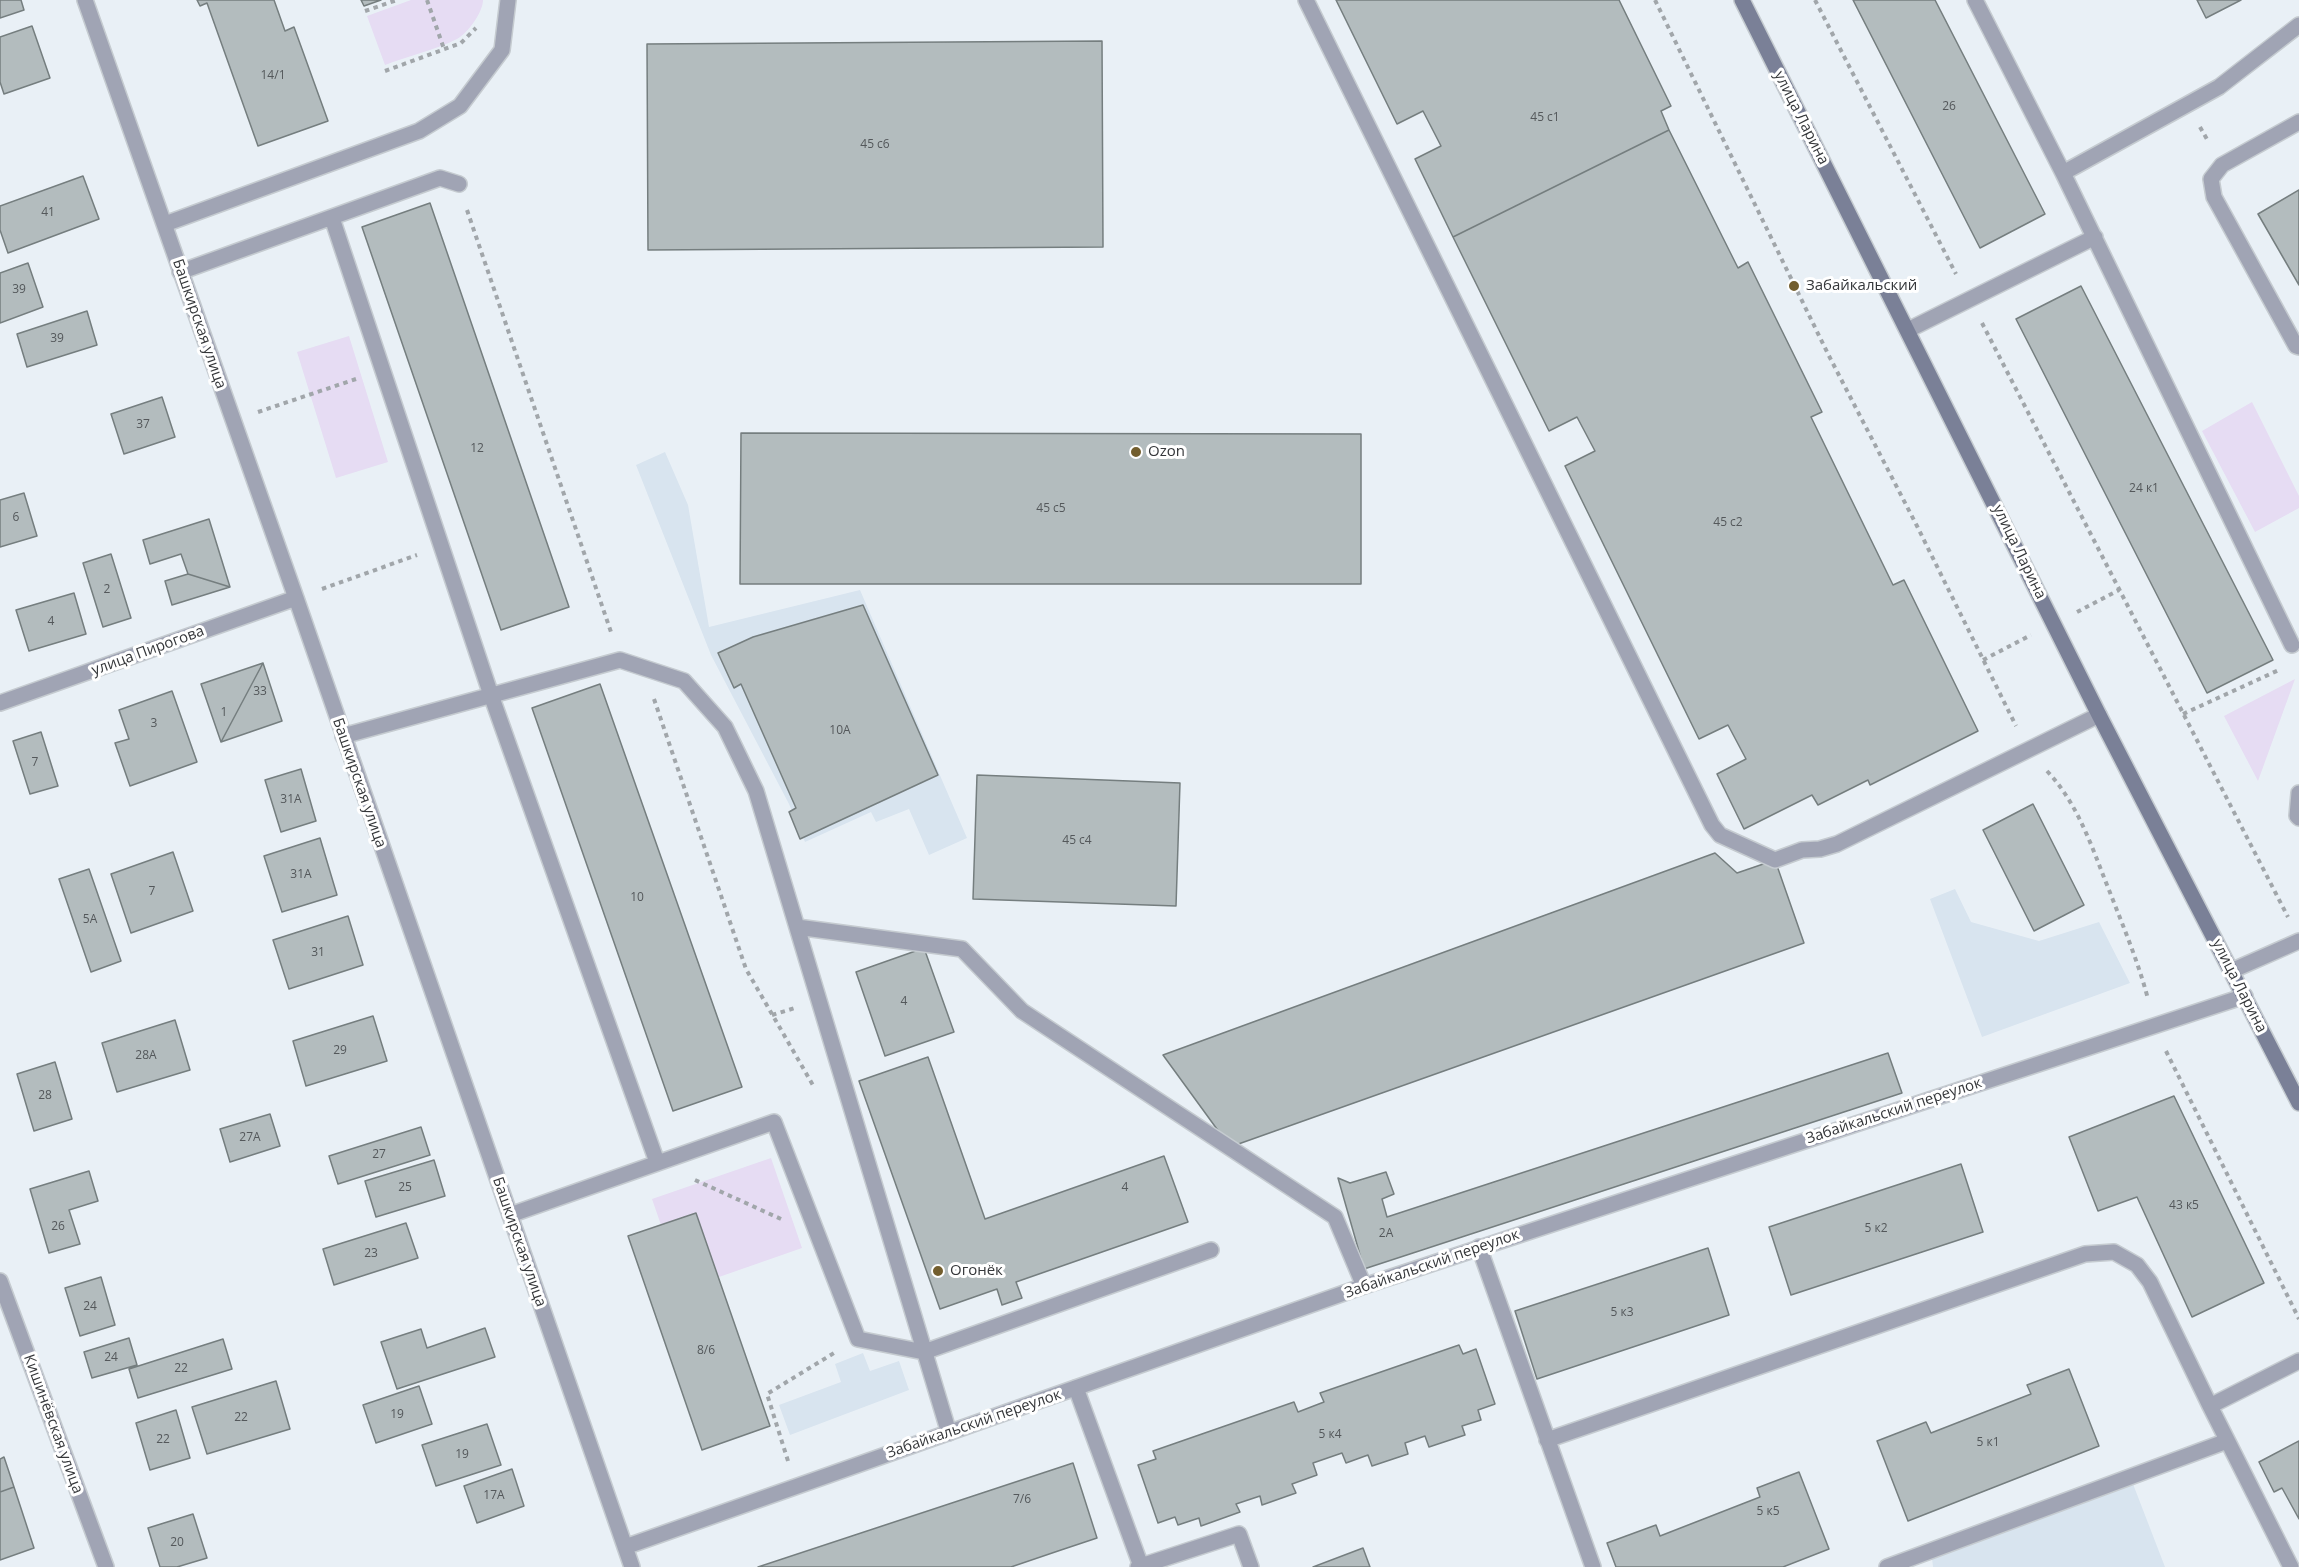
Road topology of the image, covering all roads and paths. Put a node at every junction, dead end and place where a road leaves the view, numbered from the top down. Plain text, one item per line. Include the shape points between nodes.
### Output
1 (85, 0) edge
2 (397, 0) edge
3 (427, 0) edge
4 (508, 0) edge
5 (1306, 0) edge
6 (1655, 0) edge
7 (1742, 0) edge
8 (1815, 0) edge
9 (1975, 0) edge
10 (365, 11) dead end
11 (478, 23) dead end
12 (2299, 25) edge
13 (444, 49) junction
14 (386, 70) dead end
15 (2187, 104) junction
16 (2299, 122) edge
17 (2222, 165) junction
18 (2063, 173) junction
19 (459, 184) joint
20 (332, 218) junction
21 (165, 224) junction
22 (2095, 237) junction
23 (180, 272) junction
24 (1969, 298) junction
25 (1908, 330) junction
26 (2299, 347) edge
27 (383, 369) junction
28 (233, 421) junction
29 (442, 546) junction
30 (296, 598) junction
31 (2292, 645) joint
32 (620, 660) junction
33 (643, 668) junction
34 (491, 695) junction
35 (0, 703) edge
36 (2183, 714) junction
37 (2099, 715) junction
38 (343, 736) junction
39 (2027, 750) junction
40 (2299, 793) edge
41 (2299, 818) edge
42 (2288, 918) dead end
43 (797, 927) junction
44 (2299, 941) edge
45 (2231, 971) junction
46 (2245, 996) junction
47 (2154, 1026) junction
48 (818, 1095) dead end
49 (2299, 1103) edge
50 (657, 1162) junction
51 (510, 1215) junction
52 (820, 1237) junction
53 (1479, 1247) junction
54 (1211, 1250) dead end
55 (0, 1281) edge
56 (1364, 1286) junction
57 (2299, 1319) edge
58 (858, 1339) junction
59 (924, 1352) junction
60 (2299, 1361) edge
61 (1076, 1388) junction
62 (2210, 1406) junction
63 (949, 1433) junction
64 (1547, 1440) junction
65 (2227, 1441) junction
66 (797, 1486) junction
67 (625, 1546) junction
68 (106, 1567) edge
69 (632, 1567) edge
70 (1139, 1567) edge
71 (1251, 1567) edge
72 (1593, 1567) edge
73 (1887, 1567) edge
74 (2291, 1567) edge

1 - 21 street, Башкирская улица
2 - 10 path
3 - 13 path
4 - 21 street via 502,50 460,106 420,131
5 - 39 street via 1720,835 1774,860 1802,850 1820,849
6 - 39 path
7 - 25 main road, улица Ларина
8 - 24 path
9 - 18 street
11 - 13 path via 461,43
12 - 15 street via 2219,87
13 - 14 path
15 - 17 path
15 - 18 street
16 - 17 street
17 - 26 street via 2211,180 2214,198
18 - 22 street
19 - 20 street via 440,178
19 - 32 path
20 - 23 street
20 - 27 street
21 - 23 street, Башкирская улица
22 - 24 street
22 - 31 street
23 - 28 street, Башкирская улица
24 - 25 street
24 - 36 path
25 - 37 main road, улица Ларина
27 - 28 path
27 - 29 street
28 - 30 street, Башкирская улица
29 - 30 path
29 - 34 street
30 - 35 street, улица Пирогова
30 - 38 street, Башкирская улица
31 - 36 path via 2296,653 2294,663
32 - 33 street
32 - 34 street
33 - 43 street via 684,681 725,727 756,791
33 - 48 path via 746,969
34 - 38 street
34 - 50 street
36 - 42 path
37 - 39 street
37 - 45 main road, улица Ларина
38 - 51 street, Башкирская улица
39 - 47 path via 2061,786 2079,815 2140,969
40 - 41 street
43 - 56 street via 962,949 1022,1011 1335,1217
43 - 59 street
44 - 45 street
45 - 46 main road, улица Ларина
46 - 47 street, Забайкальский переулок
46 - 49 main road, улица Ларина
47 - 53 street, Забайкальский переулок
47 - 57 path
50 - 51 street
50 - 52 path
50 - 52 street via 774,1122
51 - 67 street, Башкирская улица
52 - 58 street
53 - 56 street, Забайкальский переулок
53 - 64 street
54 - 59 street
55 - 68 street, Кишинёвская улица
56 - 61 street, Забайкальский переулок
58 - 59 street
58 - 66 path via 767,1394
59 - 63 street
60 - 62 street
61 - 63 street, Забайкальский переулок
61 - 70 street
62 - 64 street via 2150,1282 2137,1265 2114,1252 2085,1254
62 - 65 street
63 - 66 street, Забайкальский переулок
64 - 72 street
65 - 73 street
65 - 74 street
66 - 67 street, Забайкальский переулок
67 - 69 street, Башкирская улица
70 - 71 street via 1239,1534

